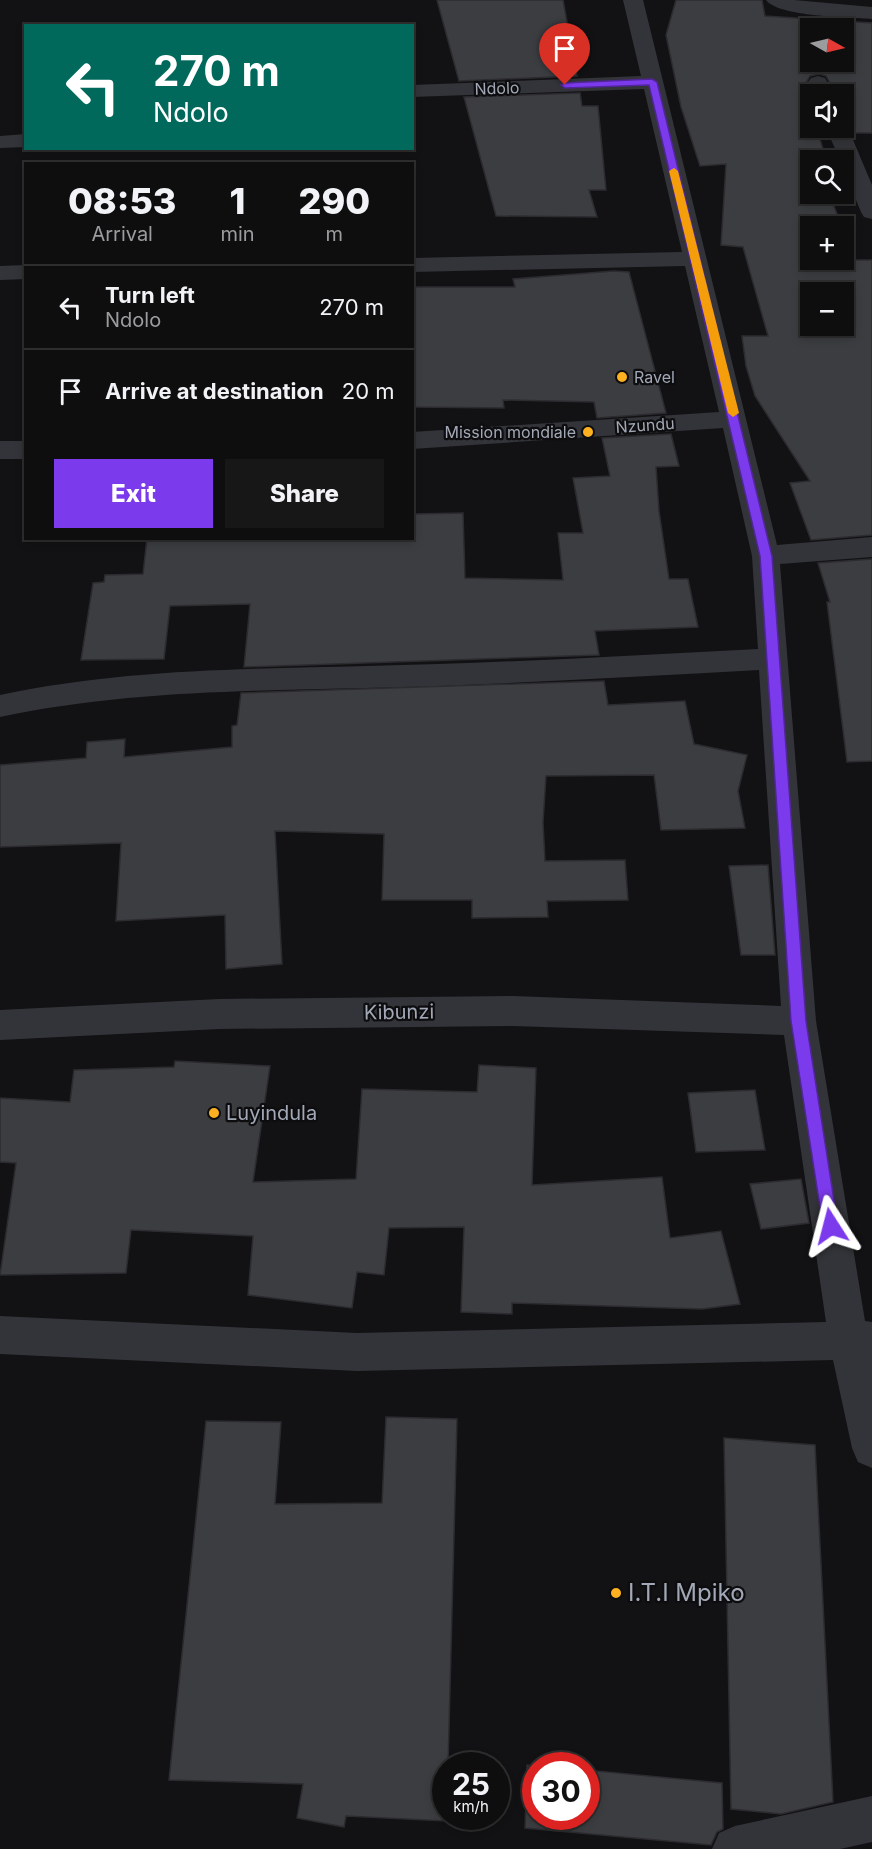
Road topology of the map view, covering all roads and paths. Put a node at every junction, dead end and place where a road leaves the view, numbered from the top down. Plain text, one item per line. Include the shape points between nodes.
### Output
1 (633, 0) edge
2 (778, 1) edge
3 (872, 14) edge
4 (652, 82) junction
5 (414, 91) edge
6 (841, 138) edge
7 (24, 140) edge
8 (0, 142) edge
9 (872, 212) edge
10 (694, 259) junction
11 (414, 265) edge
12 (24, 272) edge
13 (0, 273) edge
14 (735, 419) junction
15 (414, 441) edge
16 (0, 450) edge
17 (24, 450) edge
18 (872, 547) edge
19 (766, 556) junction
20 (775, 659) junction
21 (0, 706) edge
22 (799, 1021) junction
23 (0, 1025) edge
24 (0, 1335) edge
25 (860, 1340) edge
26 (872, 1448) edge
27 (872, 1819) edge
28 (735, 1849) edge

1 - 4 street
2 - 3 street
4 - 5 street, Ndolo
4 - 10 street
6 - 9 street
7 - 8 street
10 - 11 street
10 - 14 street
12 - 13 street
14 - 15 street, Nzundu
14 - 19 street
16 - 17 street
18 - 19 street
19 - 20 street
20 - 21 street via 510,673 156,682 48,694
20 - 22 street
22 - 23 street, Kibunzi via 513,1011 219,1014
22 - 25 street
24 - 25 street via 357,1352
25 - 26 street
27 - 28 street

